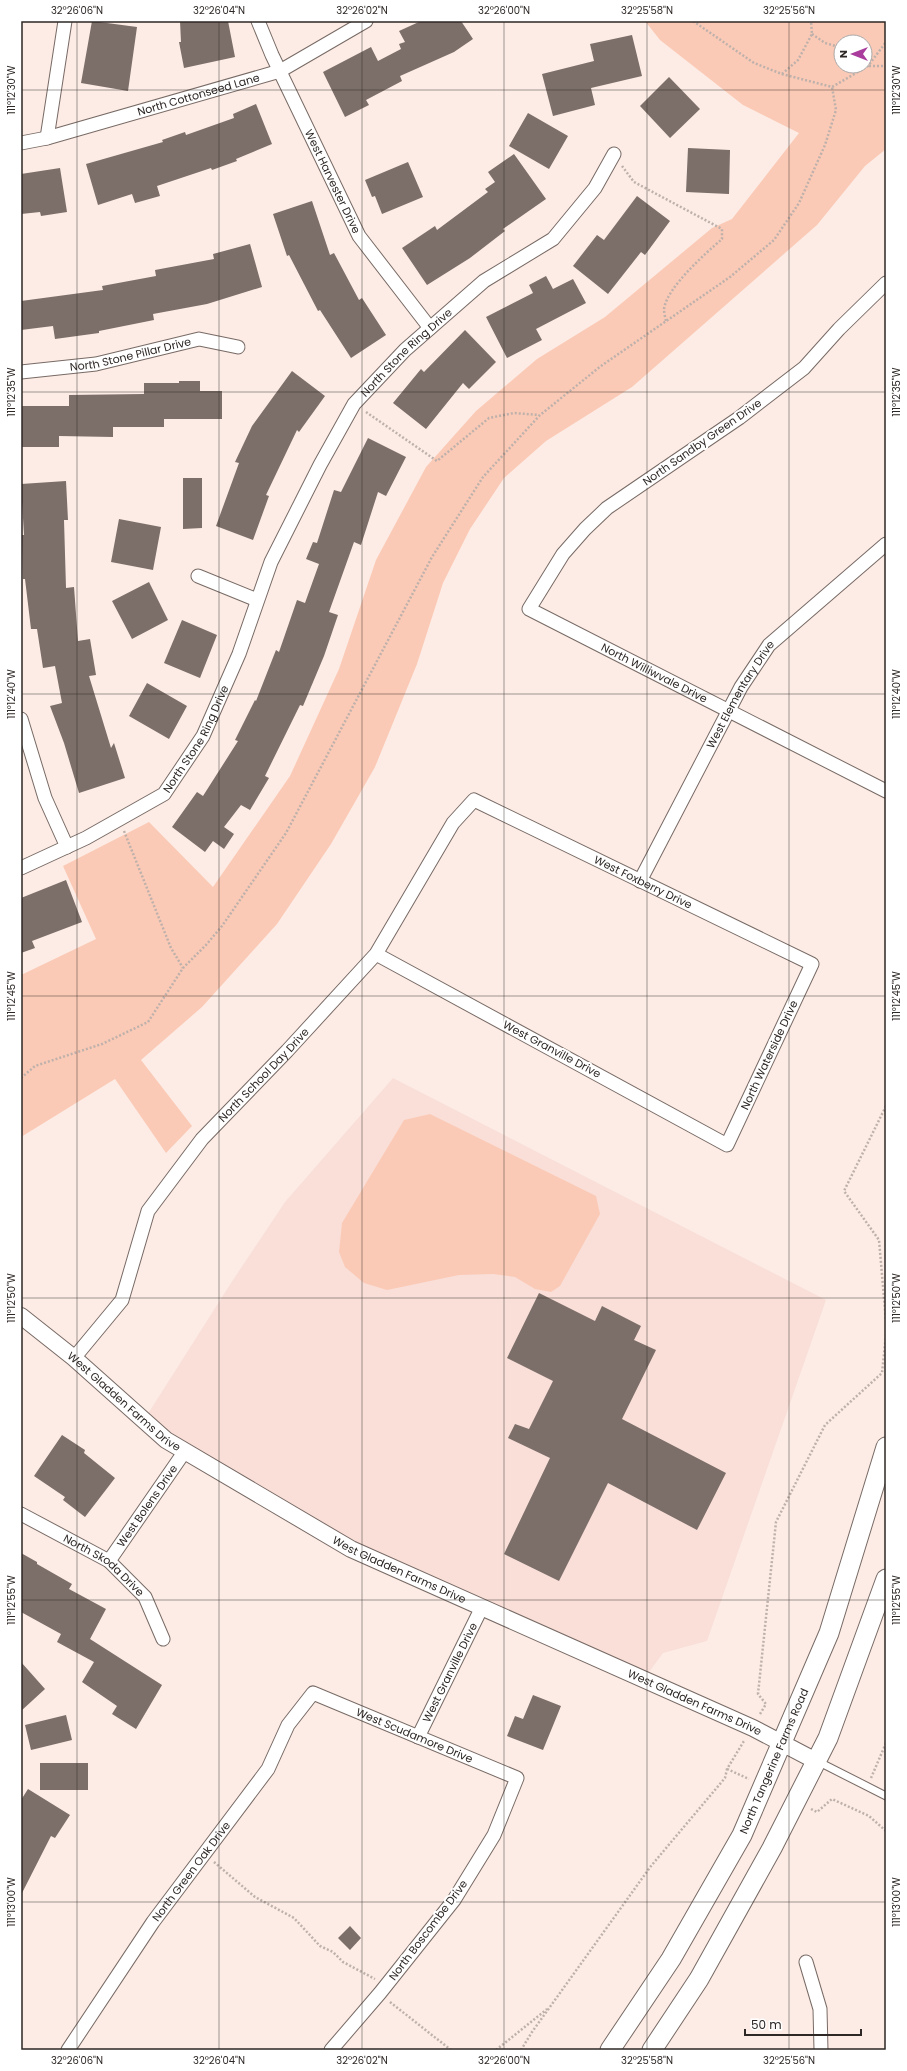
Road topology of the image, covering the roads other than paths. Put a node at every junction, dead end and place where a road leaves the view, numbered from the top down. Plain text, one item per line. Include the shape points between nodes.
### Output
1 (65, 21) edge
2 (258, 21) edge
3 (366, 21) edge
4 (280, 71) junction
5 (47, 138) junction
6 (21, 143) edge
7 (614, 154) road end
8 (886, 283) edge
9 (430, 328) junction
10 (238, 347) dead end
11 (21, 372) edge
12 (886, 544) edge
13 (198, 576) dead end
14 (258, 600) junction
15 (530, 609) joint
16 (727, 711) junction
17 (21, 719) edge
18 (886, 792) edge
19 (474, 800) joint
20 (67, 847) junction
21 (21, 868) edge
22 (640, 881) junction
23 (376, 954) junction
24 (812, 964) joint
25 (727, 1146) joint
26 (21, 1316) edge
27 (74, 1358) junction
28 (886, 1447) edge
29 (185, 1451) junction
30 (21, 1514) edge
31 (108, 1560) junction
32 (886, 1580) edge
33 (482, 1608) junction
34 (163, 1639) dead end
35 (313, 1693) joint
36 (418, 1737) junction
37 (782, 1743) junction
38 (816, 1761) junction
39 (517, 1778) joint
40 (886, 1796) edge
41 (806, 1962) dead end
42 (68, 2050) edge
43 (331, 2050) edge
44 (610, 2050) edge
45 (652, 2050) edge
46 (820, 2050) edge

1 - 5 street
2 - 4 street, West Harvester Drive
3 - 4 street, North Cottonseed Lane
4 - 5 street, North Cottonseed Lane
4 - 9 street, West Harvester Drive via 359,236
5 - 6 street, North Cottonseed Lane
7 - 9 street, North Stone Ring Drive via 595,188 552,239 484,281
8 - 15 street, North Sandby Green Drive via 798,372 739,418 602,513 562,554
9 - 14 street, North Stone Ring Drive via 405,350 354,404 274,555
10 - 11 street, North Stone Pillar Drive via 199,340 96,364
12 - 16 street, West Elementary Drive via 769,645
13 - 14 street
14 - 20 street, North Stone Ring Drive via 239,654 203,736 164,794
15 - 16 street, North Williwvale Drive
16 - 18 street, North Williwvale Drive
16 - 22 street, West Elementary Drive
17 - 20 street via 45,798
19 - 22 street, West Foxberry Drive
19 - 23 street, North School Day Drive via 453,823
20 - 21 street, North Stone Ring Drive
22 - 24 street, West Foxberry Drive
23 - 25 street, West Granville Drive
23 - 27 street, North School Day Drive via 202,1139 148,1211 122,1300
24 - 25 street, North Waterside Drive
26 - 27 street, West Gladden Farms Drive
27 - 29 street, West Gladden Farms Drive via 166,1440
28 - 37 main road, North Tangerine Farms Road via 829,1633
29 - 31 street, West Bolens Drive
29 - 33 street, West Gladden Farms Drive via 351,1549
30 - 31 street, North Skoda Drive
31 - 34 street, North Skoda Drive via 145,1597
32 - 38 main road via 831,1731
33 - 36 street, West Granville Drive
33 - 37 street, West Gladden Farms Drive
35 - 36 street, West Scudamore Drive
35 - 42 street, North Green Oak Drive via 288,1725 268,1770 153,1922
36 - 39 street, West Scudamore Drive
37 - 38 street, West Gladden Farms Drive
37 - 44 main road, North Tangerine Farms Road via 742,1835 671,1959
38 - 40 lane
38 - 45 main road via 772,1848 700,1979
39 - 43 street, North Boscombe Drive via 494,1835 458,1894
41 - 46 street via 820,2009

